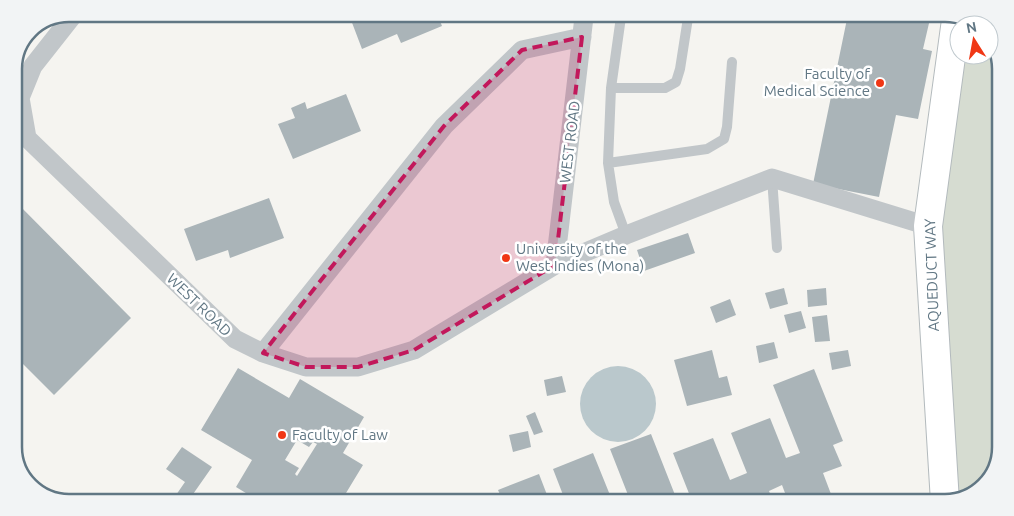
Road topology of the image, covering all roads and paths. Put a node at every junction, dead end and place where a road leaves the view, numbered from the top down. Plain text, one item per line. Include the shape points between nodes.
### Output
1 (67, 22) edge
2 (584, 22) edge
3 (621, 22) edge
4 (687, 22) edge
5 (582, 37) junction
6 (732, 62) dead end
7 (950, 65) edge
8 (611, 88) junction
9 (23, 91) edge
10 (23, 115) edge
11 (608, 163) junction
12 (772, 178) junction
13 (928, 226) junction
14 (626, 234) junction
15 (777, 248) dead end
16 (555, 265) junction
17 (263, 353) junction
18 (945, 494) edge

1 - 9 street, WEST ROAD via 33,66
2 - 5 street, WEST ROAD
3 - 8 lane
4 - 8 lane via 676,82 665,88
5 - 16 street, WEST ROAD
5 - 17 street via 522,50 444,126
6 - 11 lane via 724,139 707,148
7 - 13 street, AQUEDUCT WAY
8 - 11 lane
10 - 17 street, WEST ROAD via 27,138 235,339
11 - 14 lane via 614,202
12 - 13 street
12 - 14 street
12 - 15 lane
13 - 18 street, AQUEDUCT WAY
14 - 16 street
16 - 17 street, WEST ROAD via 414,350 358,367 306,367

